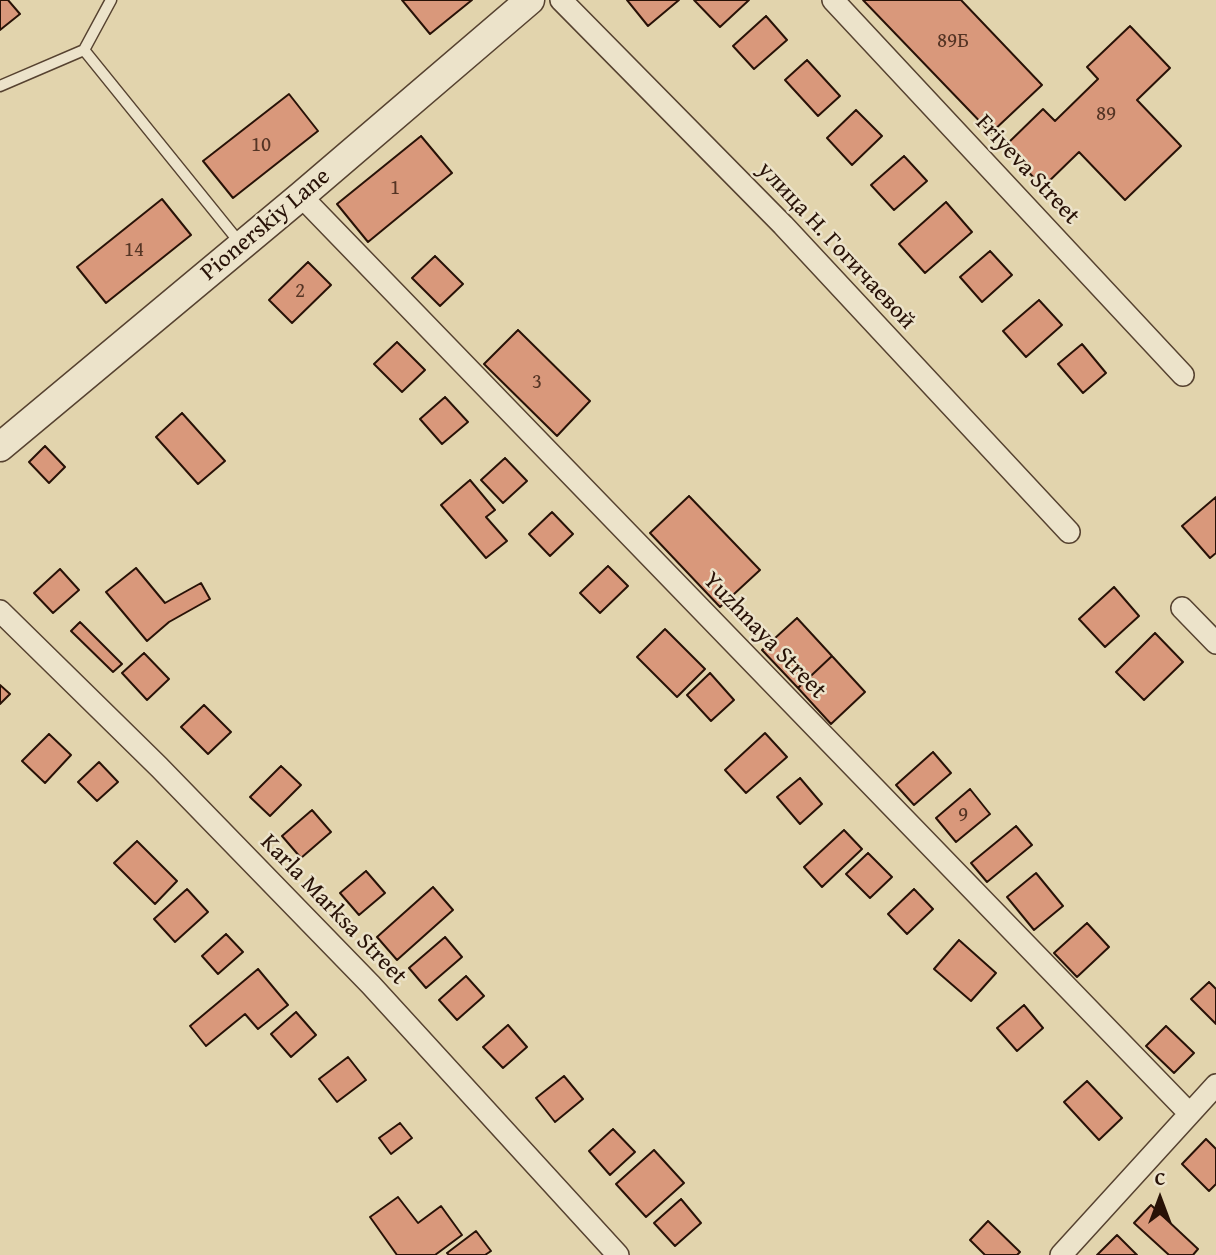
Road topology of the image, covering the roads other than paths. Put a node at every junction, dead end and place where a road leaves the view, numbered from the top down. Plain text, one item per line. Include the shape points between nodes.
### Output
1 (111, 0) edge
2 (530, 0) edge
3 (561, 0) edge
4 (833, 0) edge
5 (84, 50) junction
6 (0, 86) edge
7 (301, 196) junction
8 (242, 245) junction
9 (1183, 375) dead end
10 (0, 447) edge
11 (1069, 532) dead end
12 (1182, 608) dead end
13 (0, 611) edge
14 (1216, 643) edge
15 (1216, 1085) edge
16 (1189, 1113) junction
17 (618, 1255) edge
18 (1061, 1255) edge

1 - 5 lane
2 - 7 street, Pionerskiy Lane
3 - 11 street, улица Н. Гогичаевой via 783,225
4 - 9 street, Friyeva Street
5 - 6 lane
5 - 8 lane
7 - 8 street, Pionerskiy Lane
7 - 16 street, Yuzhnaya Street
8 - 10 street, Pionerskiy Lane
12 - 14 street
13 - 17 street, Karla Marksa Street via 371,985
15 - 16 street
16 - 18 street

